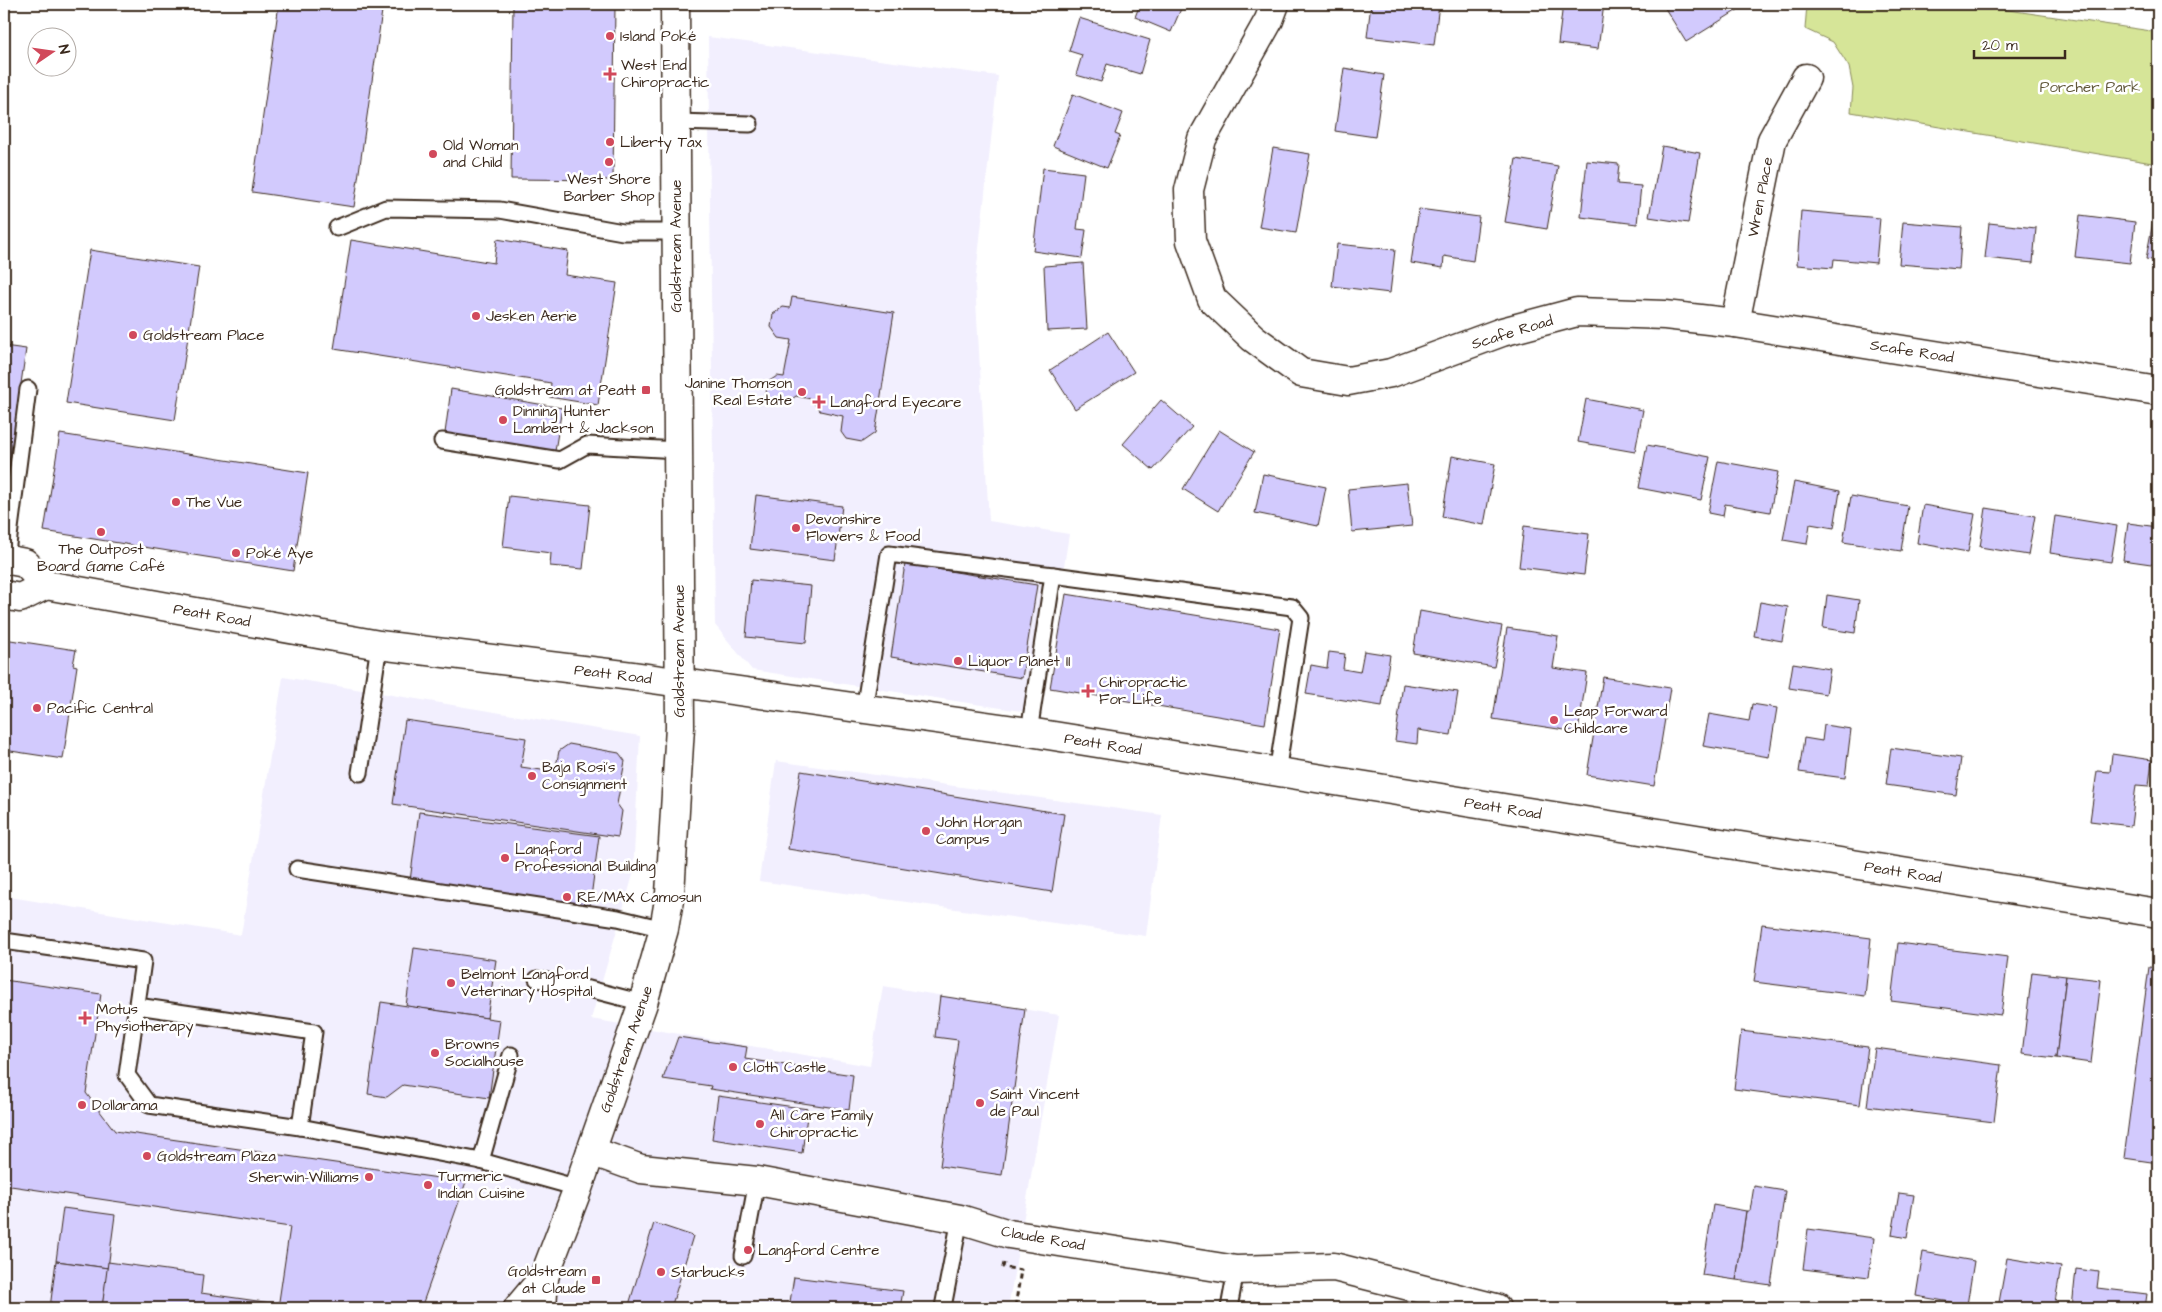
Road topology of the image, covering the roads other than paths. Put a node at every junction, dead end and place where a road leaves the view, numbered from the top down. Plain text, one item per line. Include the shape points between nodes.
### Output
1 (675, 4) edge
2 (1274, 4) edge
3 (1806, 78) dead end
4 (675, 122) junction
5 (750, 124) dead end
6 (336, 228) dead end
7 (675, 232) junction
8 (1735, 323) junction
9 (28, 389) dead end
10 (2158, 391) edge
11 (442, 441) dead end
12 (678, 450) junction
13 (5, 560) edge
14 (1053, 575) junction
15 (46, 585) junction
16 (4, 595) edge
17 (379, 645) junction
18 (679, 683) junction
19 (864, 710) junction
20 (1029, 732) junction
21 (1276, 772) junction
22 (360, 773) dead end
23 (297, 869) dead end
24 (2158, 913) edge
25 (664, 929) junction
26 (4, 941) edge
27 (537, 979) dead end
28 (643, 1003) junction
29 (136, 1006) junction
30 (512, 1055) dead end
31 (300, 1127) junction
32 (591, 1151) junction
33 (481, 1161) junction
34 (757, 1181) junction
35 (578, 1188) junction
36 (960, 1219) junction
37 (743, 1256) dead end
38 (1236, 1270) junction
39 (544, 1277) junction
40 (943, 1307) edge
41 (518, 1308) edge
42 (542, 1308) edge
43 (1229, 1308) edge
44 (1496, 1308) edge

1 - 4 street, Goldstream Avenue
2 - 8 street, Scafe Road via 1269,20 1202,140 1189,190 1191,241 1212,299 1253,338 1301,373 1348,380 1391,373 1502,332 1577,312 1665,315
3 - 8 street, Wren Place via 1772,140
4 - 5 lane
4 - 7 street, Goldstream Avenue
6 - 7 lane via 386,208 500,210 623,232
7 - 12 street, Goldstream Avenue
8 - 10 street, Scafe Road
9 - 13 lane
11 - 12 lane via 560,460 588,445
12 - 18 street, Goldstream Avenue
13 - 15 street via 25,563
14 - 19 lane via 889,554
14 - 20 lane
14 - 21 lane via 1292,607 1301,618
15 - 16 street via 20,598
15 - 17 street, Peatt Road
17 - 18 street, Peatt Road
17 - 22 lane
18 - 19 street, Peatt Road
18 - 25 street, Goldstream Avenue via 680,727 670,894
19 - 20 street, Peatt Road
20 - 21 street, Peatt Road
21 - 24 street, Peatt Road
23 - 25 lane via 618,918
25 - 28 street, Goldstream Avenue
26 - 29 lane via 143,961
27 - 28 lane
28 - 32 street, Goldstream Avenue
29 - 31 lane via 126,1074 149,1105
29 - 31 lane via 314,1032
30 - 33 lane
31 - 33 lane
32 - 34 street, Claude Road via 641,1169
32 - 35 street, Goldstream Avenue
33 - 35 lane
34 - 36 street, Claude Road
34 - 37 lane
35 - 39 street, Goldstream Avenue
36 - 38 street, Claude Road via 1009,1234
36 - 40 lane
38 - 43 lane
38 - 44 street, Claude Road via 1334,1267
39 - 41 street, Goldstream Avenue
39 - 42 street, Goldstream Avenue

